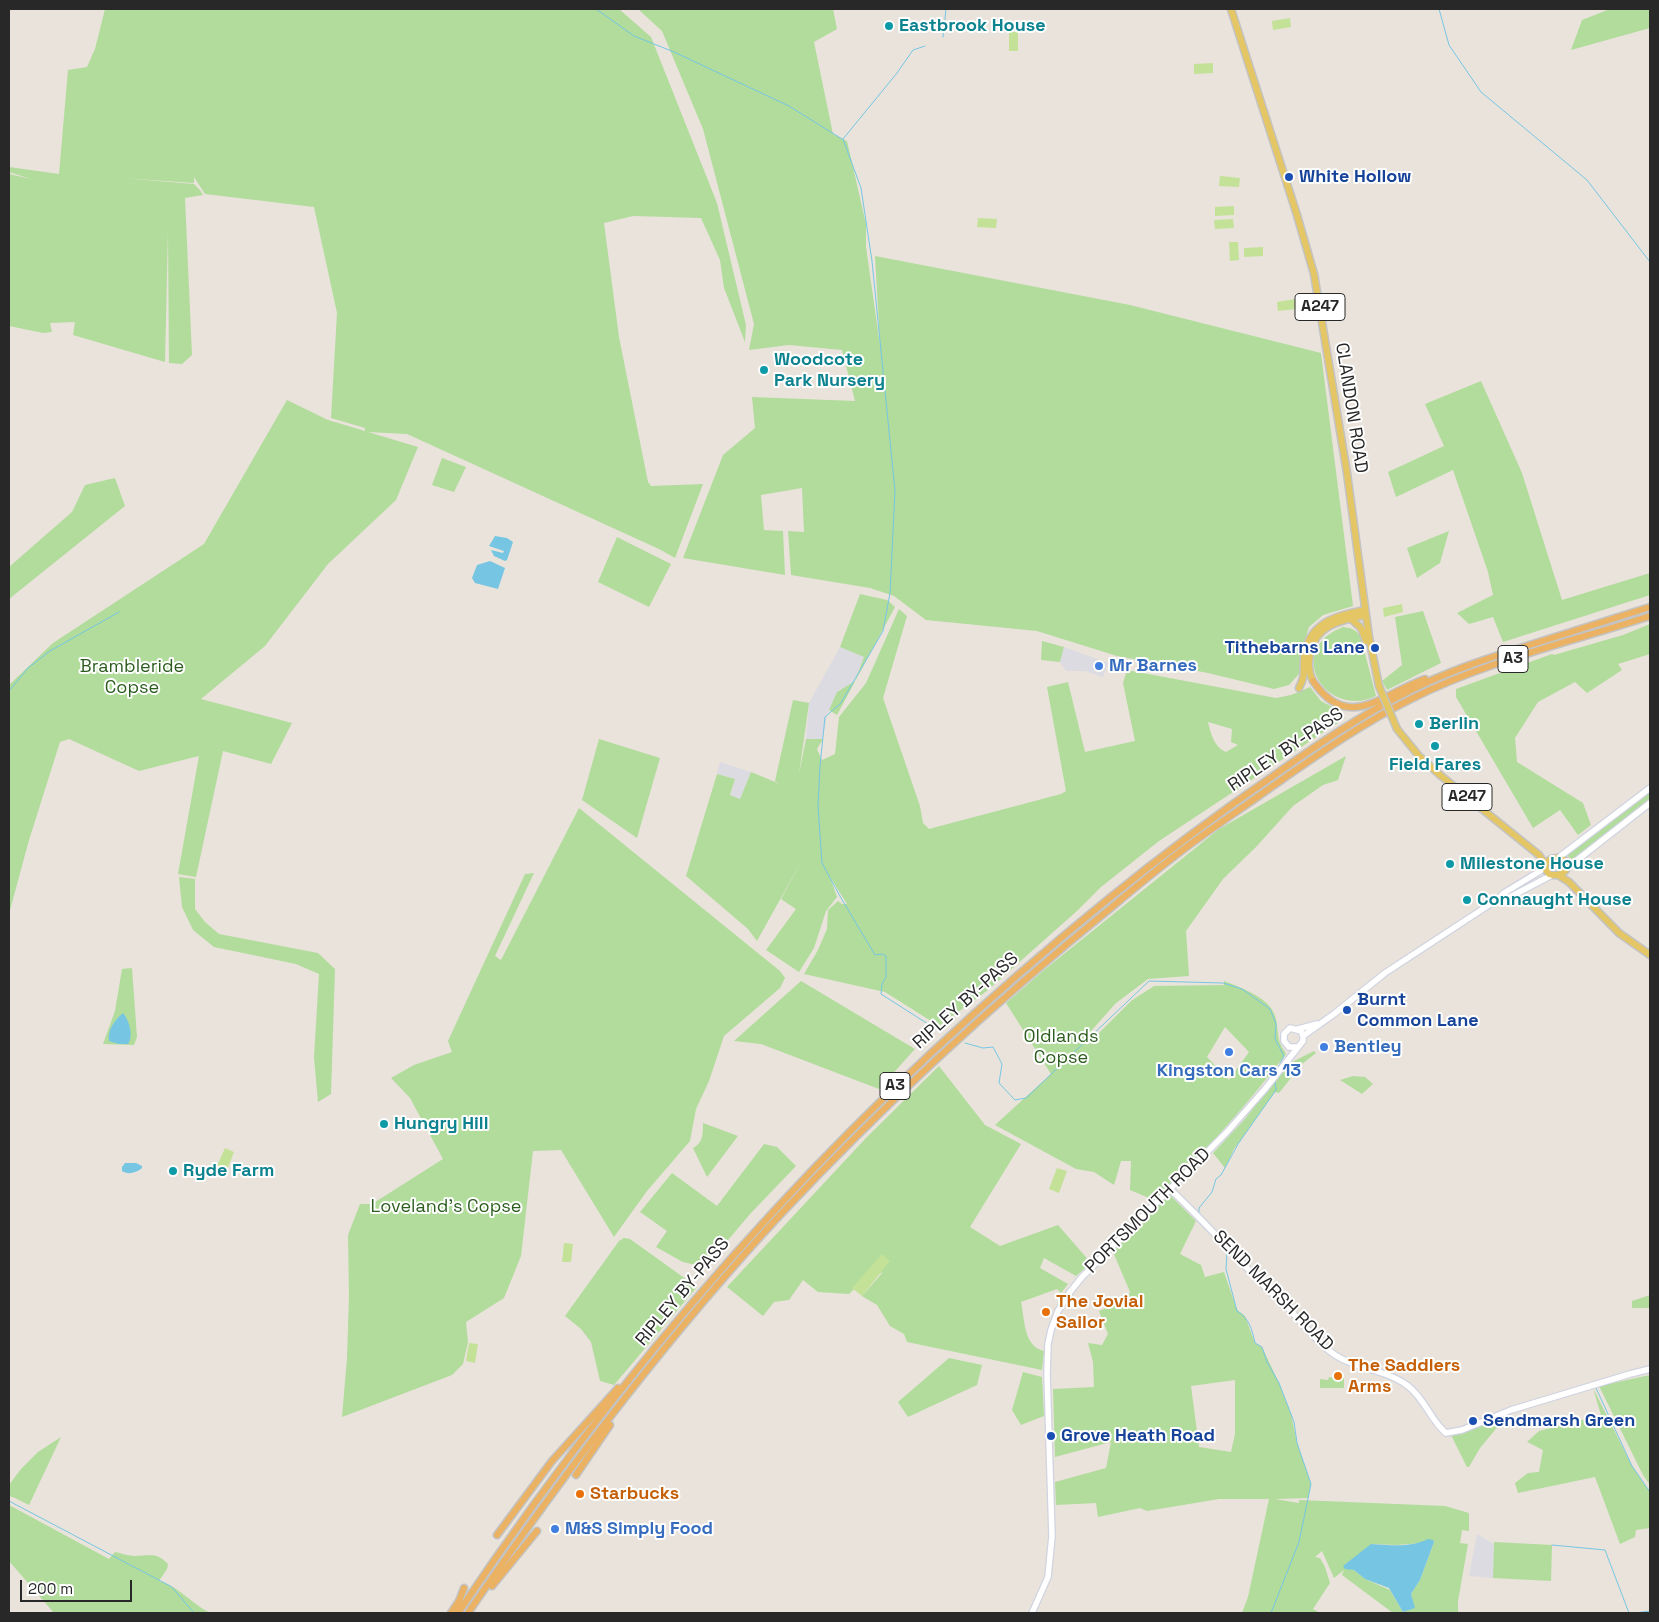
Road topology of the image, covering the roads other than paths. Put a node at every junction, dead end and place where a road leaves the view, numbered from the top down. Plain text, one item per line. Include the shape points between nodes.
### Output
1 (1231, 9) edge
2 (1650, 607) edge
3 (1366, 613) junction
4 (1650, 616) edge
5 (1350, 618) junction
6 (1373, 656) junction
7 (1441, 675) junction
8 (1313, 681) joint
9 (1300, 688) dead end
10 (1650, 788) edge
11 (1650, 803) edge
12 (1550, 862) junction
13 (1566, 869) junction
14 (1555, 875) junction
15 (1569, 882) junction
16 (1498, 899) junction
17 (1650, 955) edge
18 (1319, 1024) junction
19 (1298, 1029) junction
20 (1303, 1036) junction
21 (1287, 1045) junction
22 (1297, 1047) junction
23 (1287, 1062) junction
24 (1171, 1190) junction
25 (658, 1345) junction
26 (664, 1351) junction
27 (1650, 1369) edge
28 (576, 1475) dead end
29 (537, 1531) dead end
30 (497, 1535) dead end
31 (464, 1588) dead end
32 (451, 1613) edge
33 (458, 1613) edge
34 (469, 1613) edge
35 (1032, 1613) edge

1 - 3 main road, CLANDON ROAD / A247 via 1314,274
2 - 7 highway, RIPLEY BY-PASS / A3
3 - 5 main road
3 - 6 main road, CLANDON ROAD / A247
3 - 9 main road via 1332,618 1315,631 1307,644 1305,673
4 - 26 highway, RIPLEY BY-PASS / A3 via 1470,674 1412,699 1327,749 1193,842 1022,981 896,1097 780,1215
5 - 6 main road via 1362,628
5 - 8 main road via 1332,623 1314,642 1308,662
6 - 12 main road, CLANDON ROAD / A247, bridge via 1379,686 1398,730 1419,756
7 - 8 highway via 1354,708 1328,699
7 - 25 highway, RIPLEY BY-PASS / A3 via 1338,732 1187,836 1015,976 920,1062 829,1153 761,1224
10 - 12 main road, PORTSMOUTH ROAD
11 - 13 main road
12 - 13 main road via 1566,861
12 - 14 main road via 1547,872
12 - 16 main road, PORTSMOUTH ROAD
13 - 14 main road
13 - 15 main road
14 - 15 main road
14 - 16 main road, PORTSMOUTH ROAD via 1506,899
15 - 17 main road via 1614,929
16 - 18 main road, PORTSMOUTH ROAD via 1385,973
18 - 19 main road, PORTSMOUTH ROAD
18 - 20 main road, PORTSMOUTH ROAD
19 - 20 main road
19 - 21 main road via 1286,1031
20 - 22 main road, PORTSMOUTH ROAD via 1302,1044
21 - 22 main road
21 - 23 main road
22 - 23 main road, PORTSMOUTH ROAD
23 - 24 main road, PORTSMOUTH ROAD via 1238,1120
24 - 27 main road, SEND MARSH ROAD via 1328,1350 1342,1359 1407,1385 1446,1432 1454,1433 1512,1410
24 - 35 main road, PORTSMOUTH ROAD via 1074,1286 1053,1323 1048,1344 1047,1374 1051,1556 1047,1581
25 - 30 highway via 552,1461
25 - 33 highway, RIPLEY BY-PASS / A3 via 577,1446
26 - 28 highway
26 - 34 highway, RIPLEY BY-PASS / A3 via 584,1451
29 - 34 highway
31 - 32 highway

